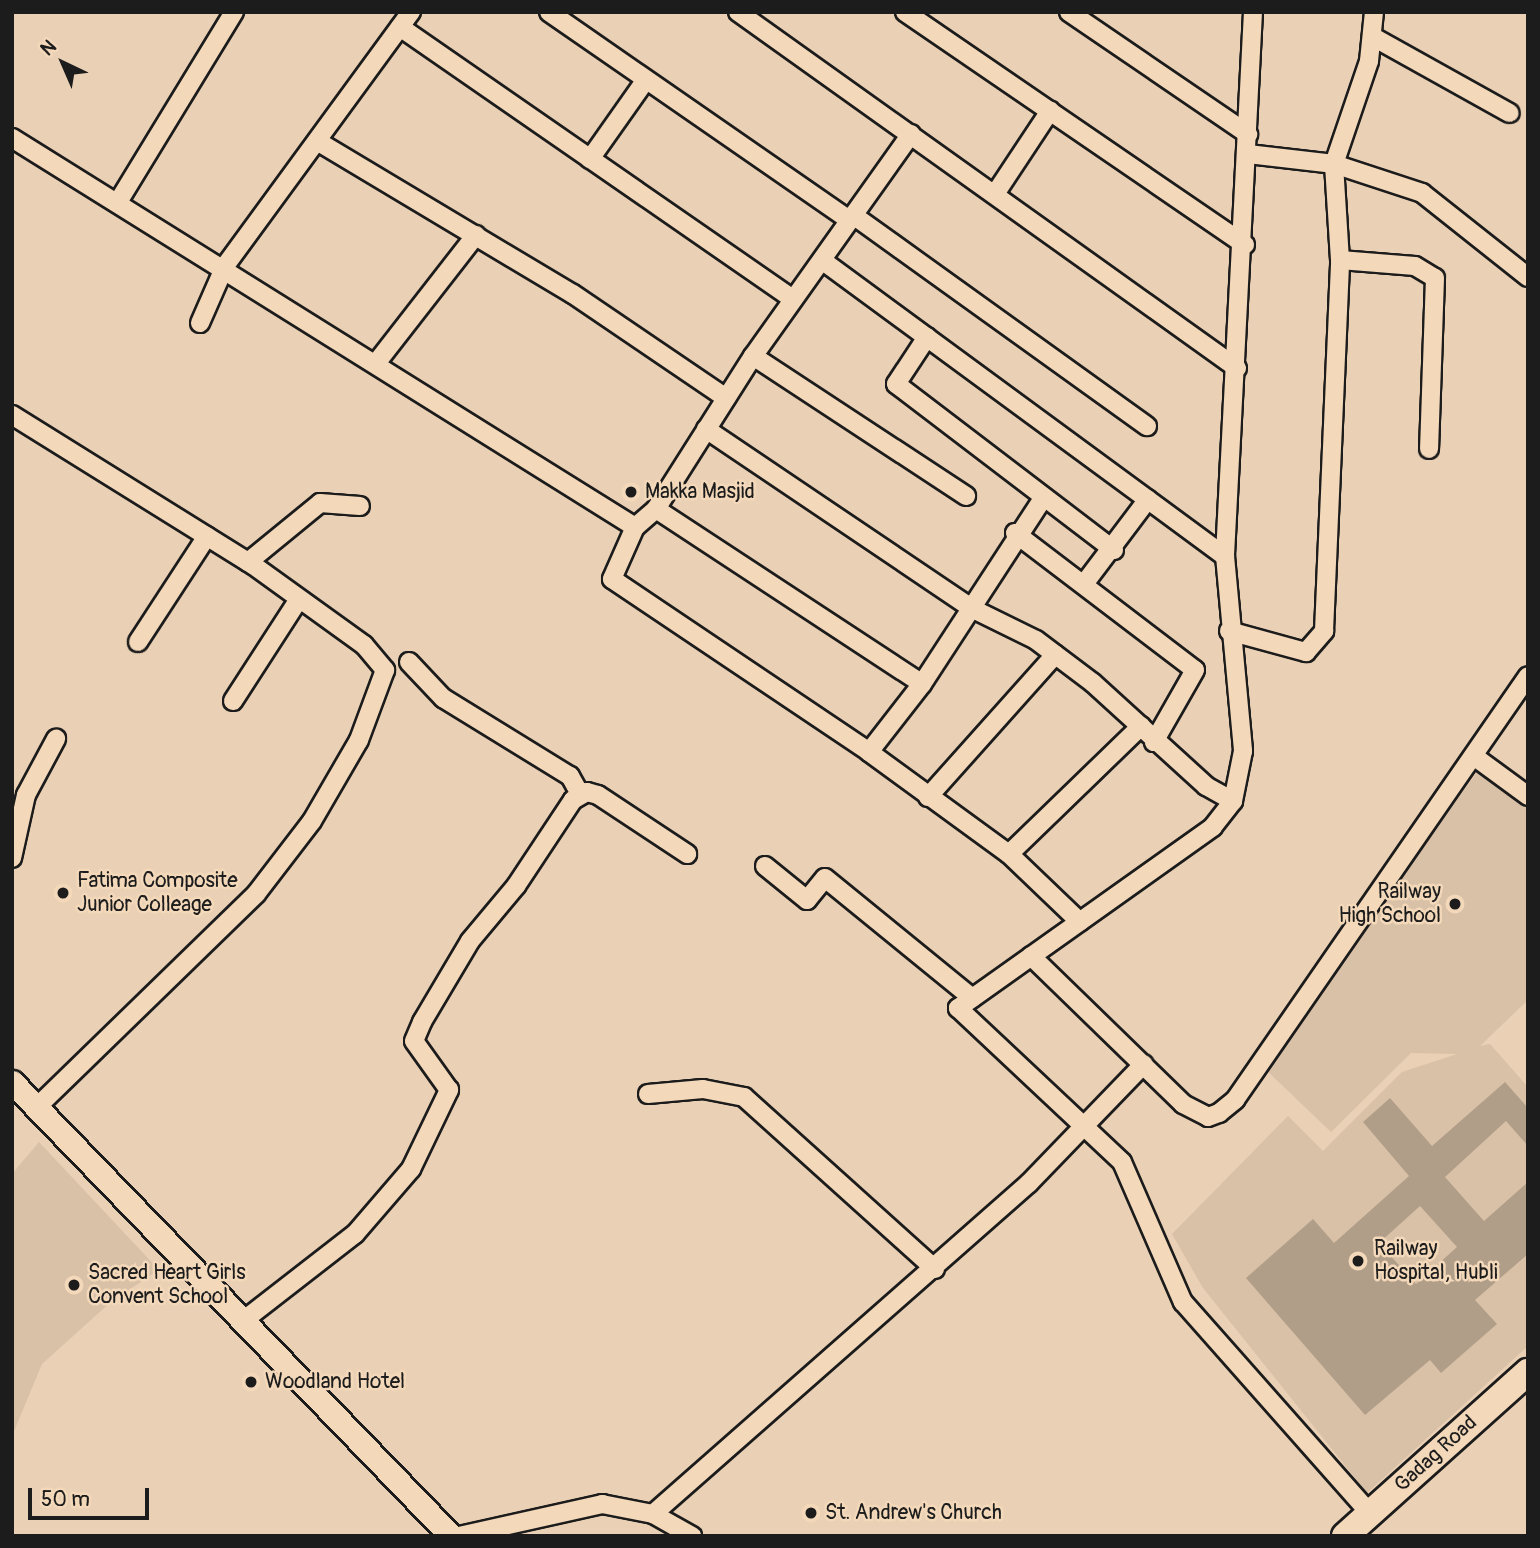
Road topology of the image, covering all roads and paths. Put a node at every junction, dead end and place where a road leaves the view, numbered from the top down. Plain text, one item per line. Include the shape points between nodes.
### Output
1 (234, 12) edge
2 (549, 12) edge
3 (738, 12) edge
4 (905, 12) edge
5 (1069, 12) edge
6 (1253, 12) edge
7 (1374, 12) edge
8 (406, 20) edge
9 (1375, 38) junction
10 (645, 80) junction
11 (1051, 111) junction
12 (1510, 113) dead end
13 (911, 134) junction
14 (1248, 134) junction
15 (12, 138) edge
16 (317, 141) junction
17 (1248, 154) junction
18 (590, 159) junction
19 (1334, 164) junction
20 (995, 194) junction
21 (118, 202) junction
22 (851, 218) junction
23 (476, 235) junction
24 (1245, 245) junction
25 (1340, 260) junction
26 (823, 261) junction
27 (225, 267) junction
28 (1528, 277) edge
29 (793, 299) junction
30 (200, 323) dead end
31 (927, 337) junction
32 (753, 356) junction
33 (377, 362) junction
34 (1237, 368) junction
35 (726, 398) junction
36 (12, 415) edge
37 (1147, 426) dead end
38 (706, 429) junction
39 (1429, 449) dead end
40 (966, 496) dead end
41 (1044, 497) junction
42 (1148, 499) junction
43 (360, 506) dead end
44 (656, 509) junction
45 (635, 527) junction
46 (1015, 533) junction
47 (207, 536) junction
48 (1114, 550) junction
49 (1225, 556) junction
50 (248, 562) junction
51 (1084, 584) junction
52 (299, 599) junction
53 (971, 608) junction
54 (1229, 631) junction
55 (138, 642) dead end
56 (1055, 655) junction
57 (409, 662) dead end
58 (1528, 676) edge
59 (922, 684) junction
60 (233, 701) dead end
61 (1141, 726) junction
62 (56, 738) dead end
63 (1154, 742) junction
64 (869, 752) junction
65 (1475, 757) junction
66 (580, 794) junction
67 (1528, 796) edge
68 (928, 797) junction
69 (1233, 801) junction
70 (687, 853) dead end
71 (1009, 854) junction
72 (12, 858) edge
73 (765, 866) dead end
74 (1080, 922) junction
75 (1031, 956) junction
76 (972, 998) junction
77 (1144, 1064) junction
78 (12, 1083) edge
79 (648, 1094) dead end
80 (35, 1109) junction
81 (1084, 1127) junction
82 (935, 1269) junction
83 (244, 1320) junction
84 (1528, 1373) edge
85 (1528, 1395) edge
86 (653, 1514) junction
87 (1370, 1524) edge
88 (451, 1536) edge
89 (459, 1536) edge
90 (692, 1536) edge
91 (1345, 1536) edge

1 - 21 street
2 - 10 street
3 - 13 street
4 - 11 street
5 - 14 street
6 - 14 street
7 - 9 street
8 - 16 street
8 - 18 street
9 - 12 street
9 - 19 street
10 - 18 street
10 - 22 street
11 - 20 street
11 - 24 street
13 - 20 street
13 - 22 street
14 - 17 street
15 - 21 street
16 - 23 street
16 - 27 street
17 - 19 street
17 - 24 street
18 - 29 street
19 - 25 street
19 - 28 street via 1422,193
20 - 34 street
21 - 27 street
22 - 26 street
22 - 37 street
23 - 33 street
23 - 35 street
24 - 34 street
25 - 39 street via 1415,266 1435,278
25 - 54 street via 1331,578 1322,637 1306,652
26 - 29 street
26 - 31 street
27 - 30 street
27 - 33 street
29 - 32 street
31 - 41 street via 896,384
31 - 42 street
32 - 35 street
32 - 40 street
33 - 45 street
34 - 49 street
35 - 38 street
36 - 47 street
38 - 44 street
38 - 53 street
41 - 46 street
41 - 48 street
42 - 48 street
42 - 49 street
43 - 50 street via 320,503
44 - 45 street
44 - 59 street
45 - 64 street via 612,579
46 - 51 street
46 - 53 street
47 - 50 street
47 - 55 street
48 - 51 street
49 - 54 street
50 - 52 street
51 - 63 street via 1195,670
52 - 60 street
52 - 80 street via 364,645 385,670 359,740 312,821 256,894
53 - 56 street
53 - 59 street
54 - 69 street via 1244,751
56 - 61 street
56 - 68 street
57 - 66 street via 443,698 570,776
58 - 65 street
59 - 64 street
61 - 63 street
61 - 71 street
62 - 72 street via 26,795
63 - 69 street
64 - 68 street
65 - 67 street
65 - 77 street via 1235,1100 1219,1113 1195,1113
66 - 70 street via 598,795
66 - 83 street via 470,942 422,1023 414,1041 449,1090 411,1169 355,1234
68 - 71 street
69 - 74 street via 1213,827
71 - 74 street
73 - 76 street via 807,900 825,878
74 - 75 street
75 - 76 street
75 - 77 street
76 - 81 street via 958,1008
77 - 81 street
78 - 80 main road
79 - 82 street via 703,1089 744,1097
80 - 83 main road
81 - 82 street
81 - 87 street via 1122,1162 1184,1302
82 - 86 street
83 - 88 main road
84 - 87 highway, Gadag Road
85 - 87 highway, Gadag Road
86 - 89 street via 602,1504
86 - 90 street
87 - 91 highway, Gadag Road

